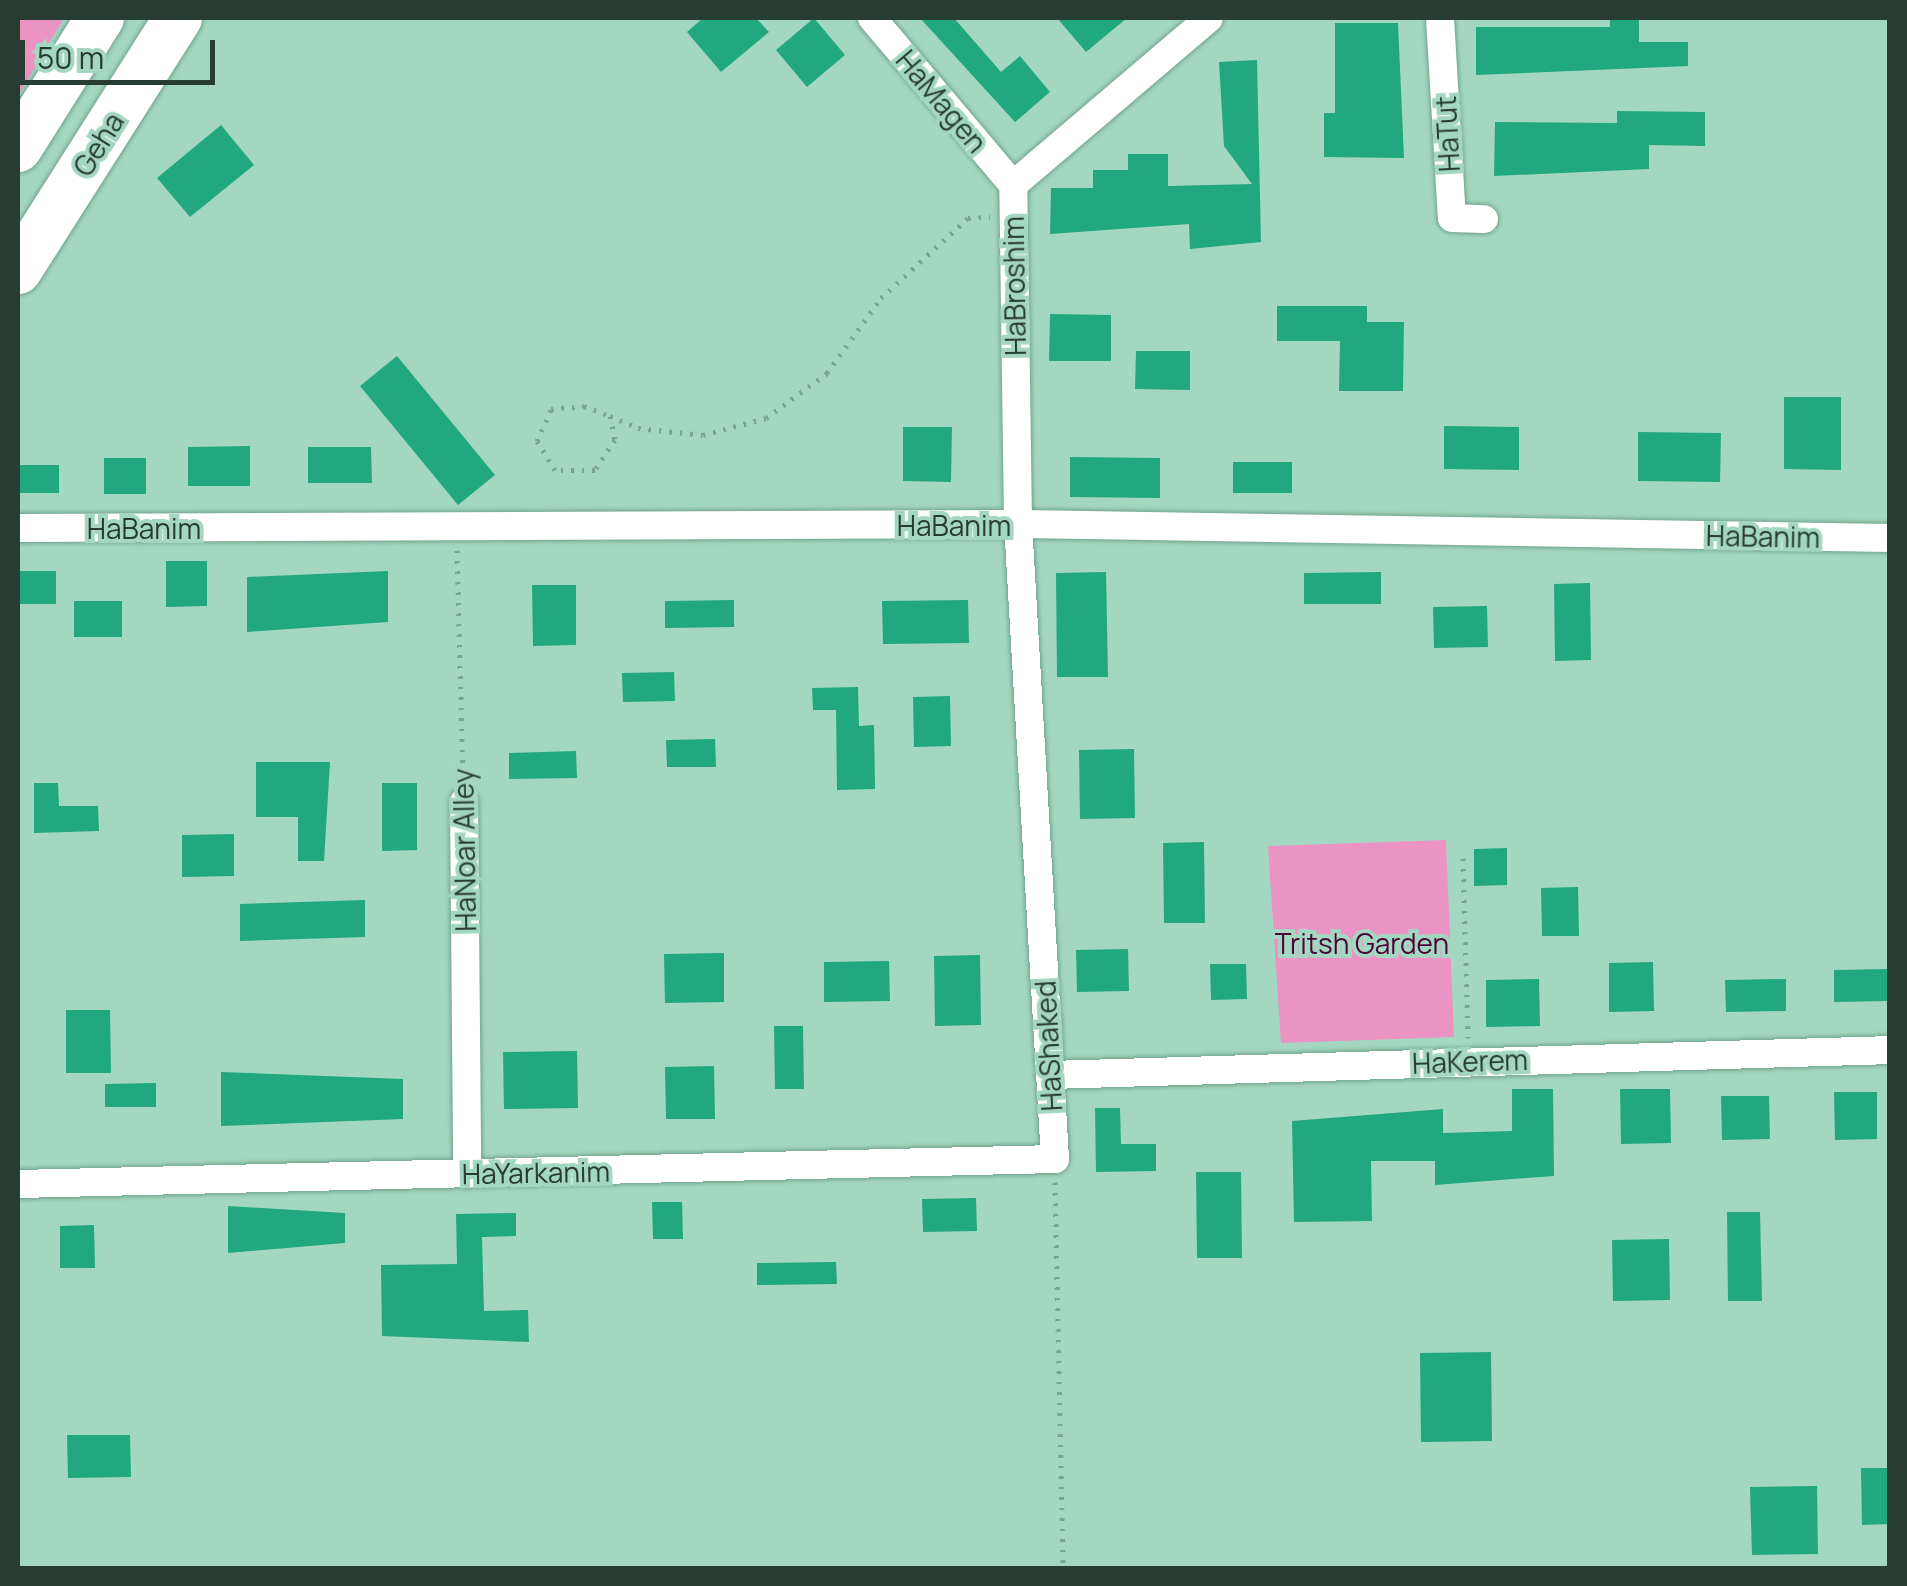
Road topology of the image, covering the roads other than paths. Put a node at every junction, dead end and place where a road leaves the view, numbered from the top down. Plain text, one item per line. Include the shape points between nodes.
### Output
1 (100, 18) edge
2 (178, 18) edge
3 (872, 18) edge
4 (1209, 18) edge
5 (1440, 18) edge
6 (18, 148) edge
7 (1012, 186) junction
8 (1484, 219) dead end
9 (18, 270) edge
10 (1018, 524) junction
11 (18, 528) edge
12 (1890, 538) edge
13 (464, 802) road end
14 (1890, 1050) edge
15 (1050, 1075) junction
16 (1055, 1158) joint
17 (467, 1174) junction
18 (18, 1184) edge

1 - 6 highway
2 - 9 highway, Geha
3 - 7 street, HaMagen
4 - 7 street, HaBroshim
5 - 8 street, HaTut via 1452,218
7 - 10 street, HaBroshim
10 - 11 street, HaBanim
10 - 12 street, HaBanim
10 - 15 street, HaShaked
13 - 17 street, HaNoar Alley
14 - 15 street, HaKerem
15 - 16 street, HaShaked
16 - 17 street, HaYarkanim
17 - 18 street, HaYarkanim

